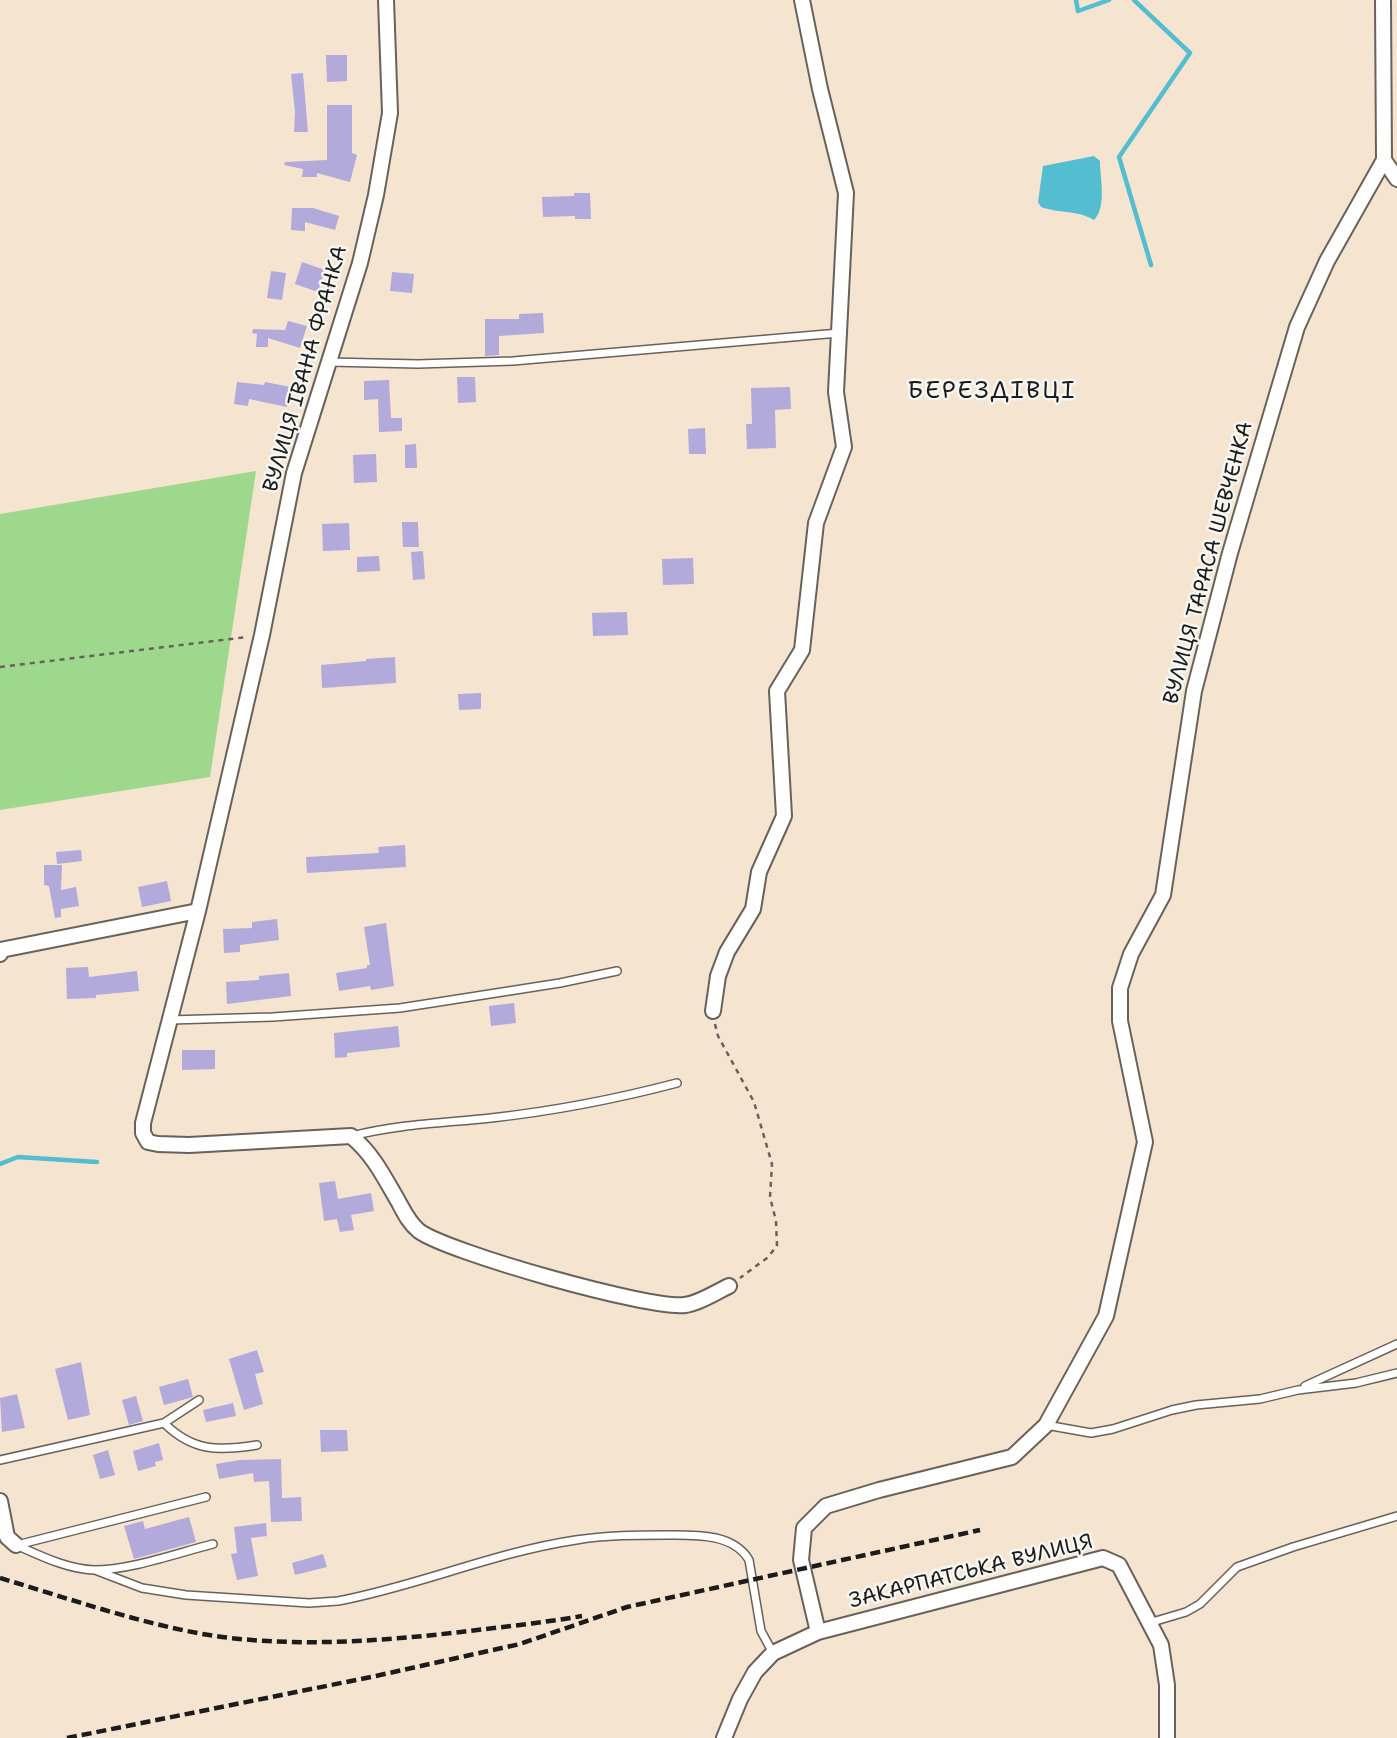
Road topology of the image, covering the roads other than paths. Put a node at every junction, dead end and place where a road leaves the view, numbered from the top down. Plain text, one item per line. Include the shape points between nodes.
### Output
1 (386, 0) edge
2 (802, 0) edge
3 (1383, 0) edge
4 (1384, 160) junction
5 (1397, 179) edge
6 (839, 333) junction
7 (328, 362) junction
8 (198, 911) junction
9 (0, 954) edge
10 (617, 971) dead end
11 (713, 1011) road end
12 (170, 1020) junction
13 (677, 1083) dead end
14 (351, 1136) junction
15 (729, 1286) road end
16 (1397, 1344) edge
17 (1397, 1373) edge
18 (1298, 1390) junction
19 (199, 1400) dead end
20 (164, 1423) junction
21 (1046, 1425) junction
22 (257, 1445) dead end
23 (0, 1460) edge
24 (206, 1497) dead end
25 (0, 1501) edge
26 (1397, 1516) edge
27 (213, 1544) dead end
28 (16, 1545) junction
29 (95, 1570) junction
30 (1148, 1623) junction
31 (818, 1632) junction
32 (773, 1653) junction
33 (724, 1738) edge
34 (1167, 1738) edge

1 - 7 street, ВУЛИЦЯ ІВАНА ФРАНКА via 390,113 376,195
2 - 6 street via 846,192
3 - 4 street, ВУЛИЦЯ ТАРАСА ШЕВЧЕНКА
4 - 5 street
4 - 21 street, ВУЛИЦЯ ТАРАСА ШЕВЧЕНКА via 1327,261 1297,327 1217,603 1194,691 1163,895 1131,954 1120,988 1120,1021 1145,1142 1106,1316
6 - 7 lane via 513,361
6 - 11 street via 836,393 844,447 816,523 802,650 777,691 784,817 760,872 753,909 718,976
7 - 8 street, ВУЛИЦЯ ІВАНА ФРАНКА via 294,473
8 - 9 street via 1,950
8 - 12 street, ВУЛИЦЯ ІВАНА ФРАНКА
10 - 12 lane via 400,1008
12 - 14 street, ВУЛИЦЯ ІВАНА ФРАНКА via 143,1123 148,1142 189,1146
13 - 14 lane via 608,1100 502,1117 386,1127
14 - 15 street via 377,1164 409,1221 430,1237 465,1251 589,1289 667,1306 687,1305
16 - 18 lane
17 - 18 lane
18 - 21 lane via 1196,1405 1091,1433
19 - 20 lane
20 - 22 lane via 188,1442 205,1447
20 - 23 lane
21 - 31 street, ВУЛИЦЯ ТАРАСА ШЕВЧЕНКА via 1012,1457 826,1506 804,1528 801,1560
24 - 28 lane
25 - 28 street via 7,1537
26 - 30 lane via 1237,1567 1200,1604
27 - 29 lane
28 - 29 lane via 51,1560
29 - 32 lane via 142,1588 186,1595 309,1603 338,1601 567,1541 685,1535 732,1542 743,1550 749,1560 761,1631
30 - 31 street, ЗАКАРПАТСЬКА ВУЛИЦЯ via 1119,1565 1103,1558
30 - 34 street, ЗАКАРПАТСЬКА ВУЛИЦЯ via 1161,1645
31 - 32 street, ЗАКАРПАТСЬКА ВУЛИЦЯ
32 - 33 street via 755,1672

